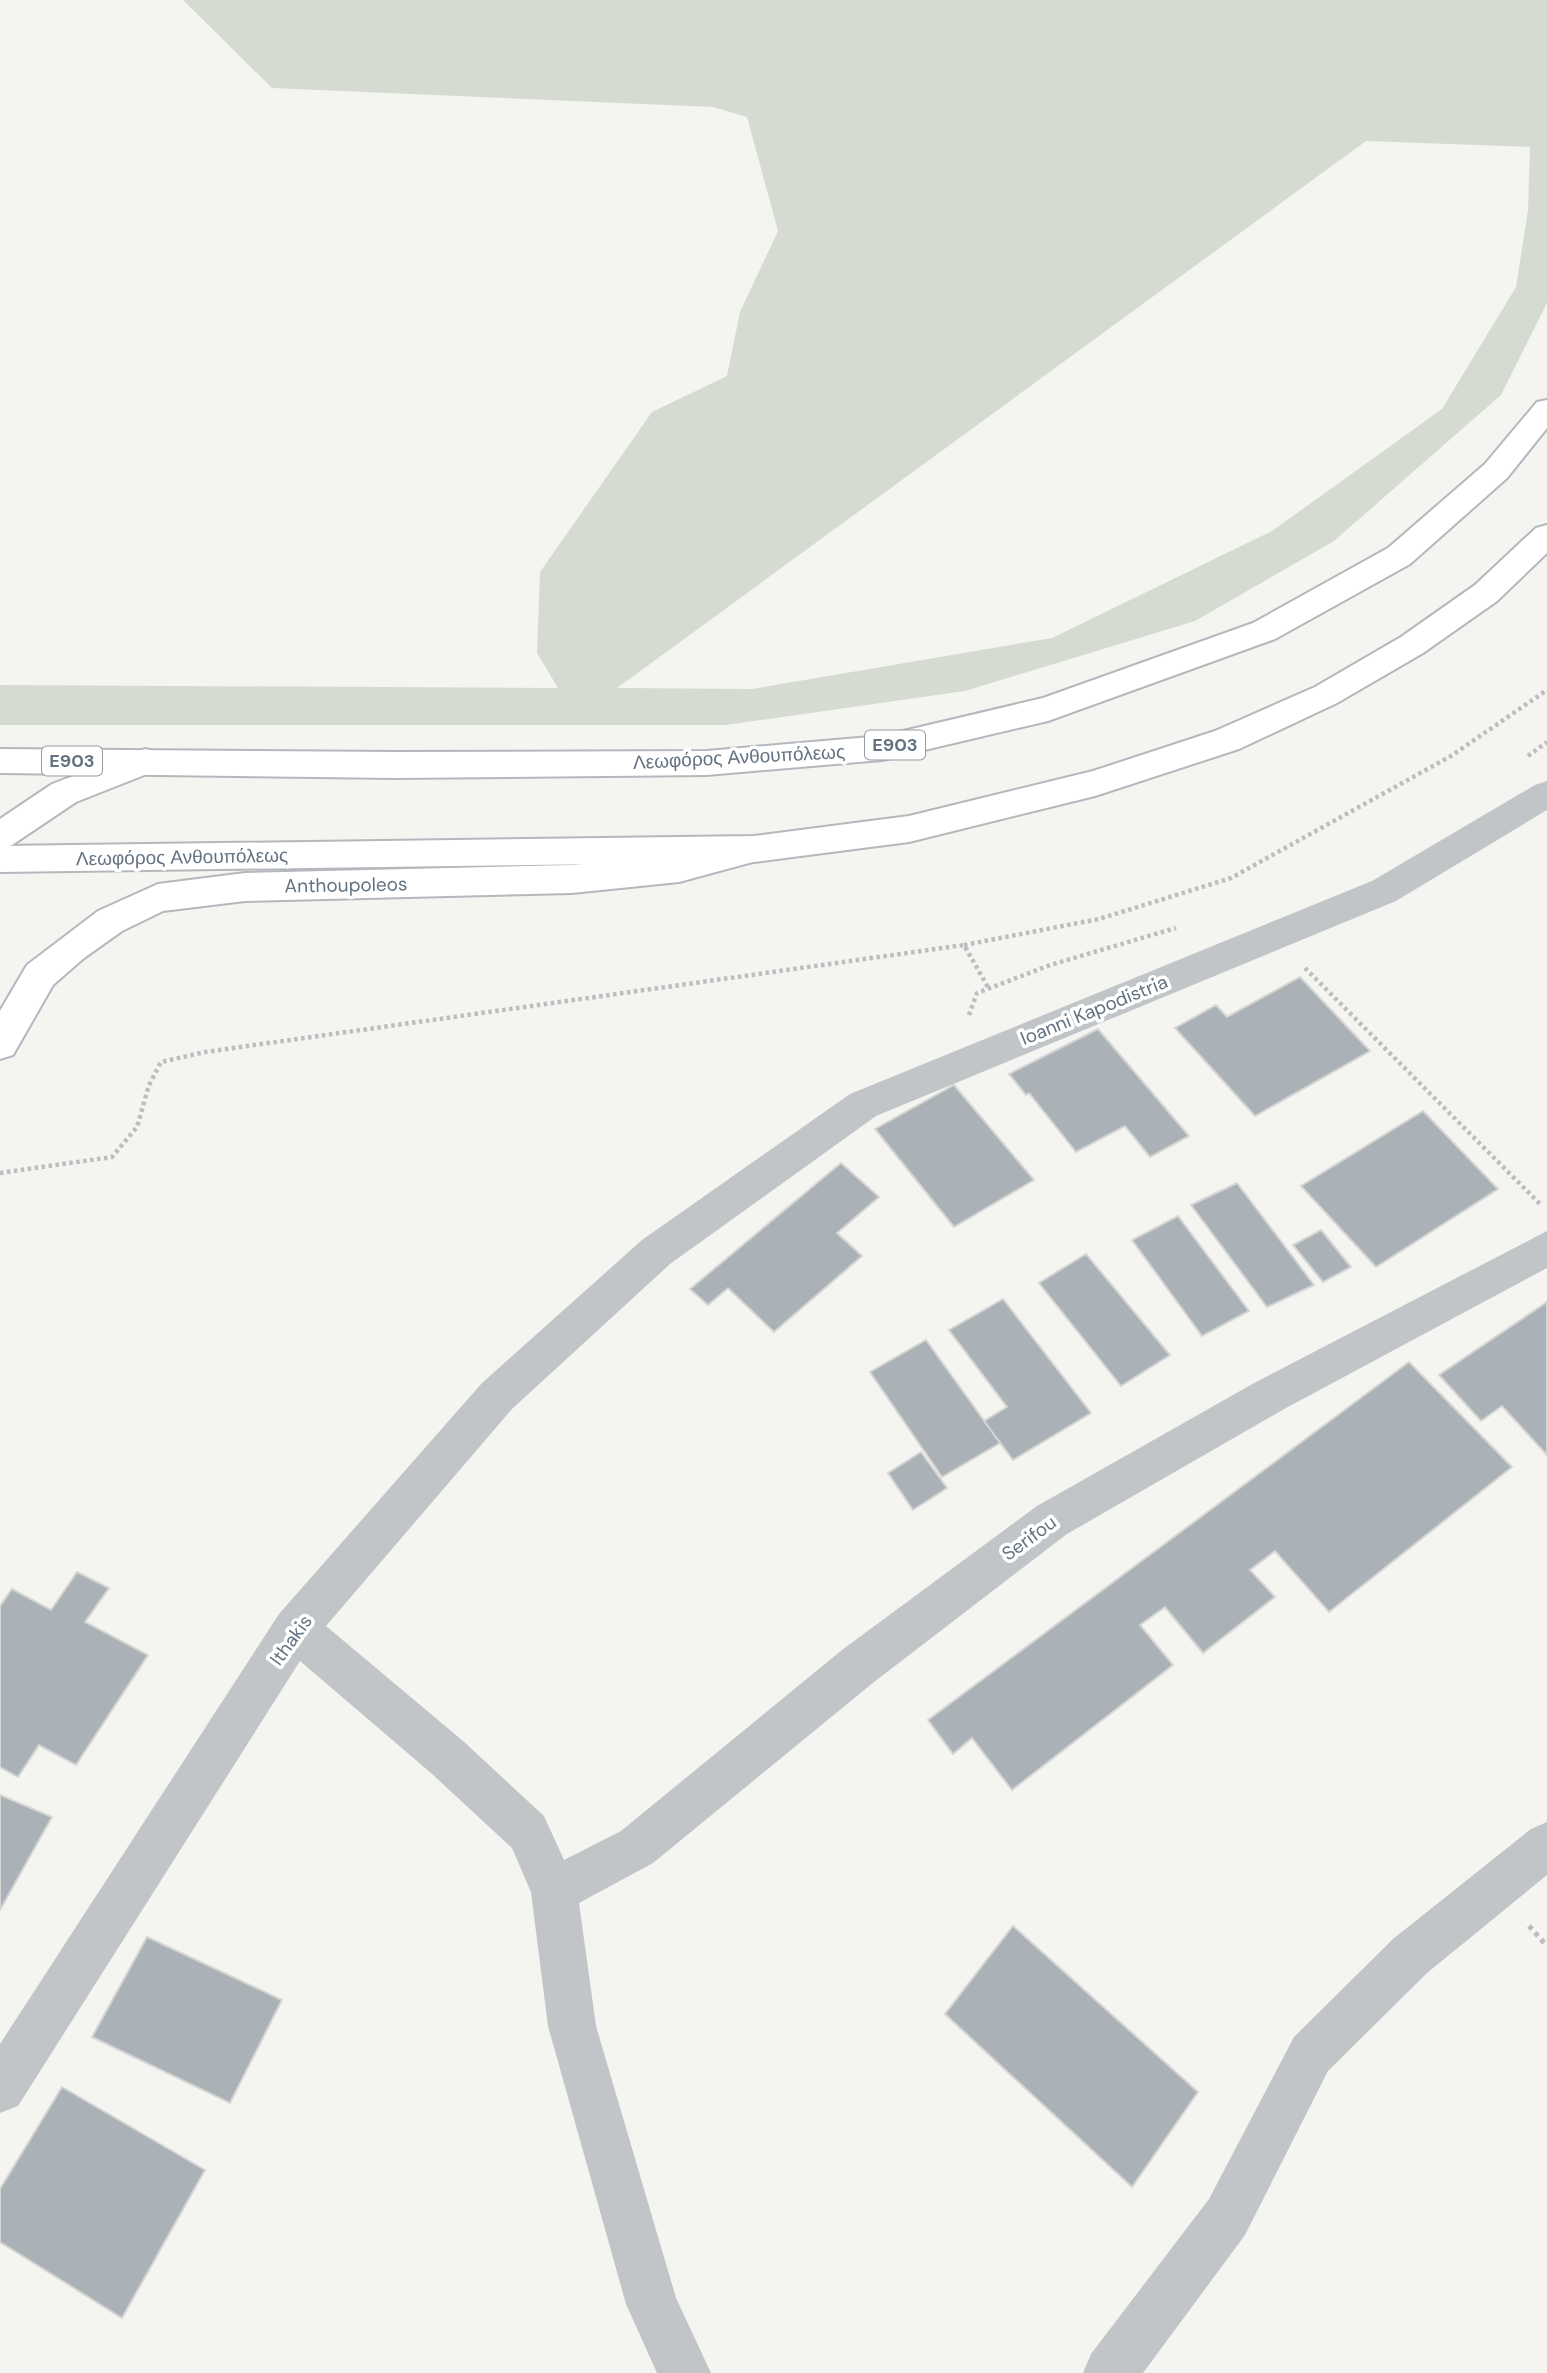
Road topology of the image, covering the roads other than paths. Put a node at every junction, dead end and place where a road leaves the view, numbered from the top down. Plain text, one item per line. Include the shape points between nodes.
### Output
1 (1547, 409) edge
2 (1547, 535) edge
3 (0, 761) edge
4 (145, 761) junction
5 (1547, 794) edge
6 (0, 836) edge
7 (754, 849) junction
8 (0, 859) edge
9 (0, 1044) edge
10 (1547, 1248) edge
11 (656, 1252) joint
12 (295, 1629) junction
13 (1547, 1845) edge
14 (554, 1891) junction
15 (0, 2088) edge
16 (684, 2373) edge
17 (1110, 2373) edge

1 - 4 main road, Λεωφόρος Ανθουπόλεως / E903 via 1496,471 1399,556 1264,631 1048,709 882,748 707,763
2 - 7 main road, Λεωφόρος Ανθουπόλεως via 1486,593 1412,645 1326,695 1227,740 1095,783 909,829
3 - 4 main road, Λεωφόρος Ανθουπόλεως / E903
4 - 6 main road via 64,793
5 - 11 street, Ioanni Kapodistria via 1384,891 863,1105
7 - 8 main road, Λεωφόρος Ανθουπόλεως
7 - 9 main road, Anthoupoleos via 679,869 572,879 245,887 158,898 110,921 40,975
10 - 14 street, Serifou via 1271,1395 1052,1520 858,1666 637,1847
11 - 12 street, Ithakis via 497,1396
12 - 14 street via 447,1756 528,1832
12 - 15 street, Ithakis
13 - 17 street via 1410,1956 1311,2054 1227,2217
14 - 16 street via 572,2026 652,2304

